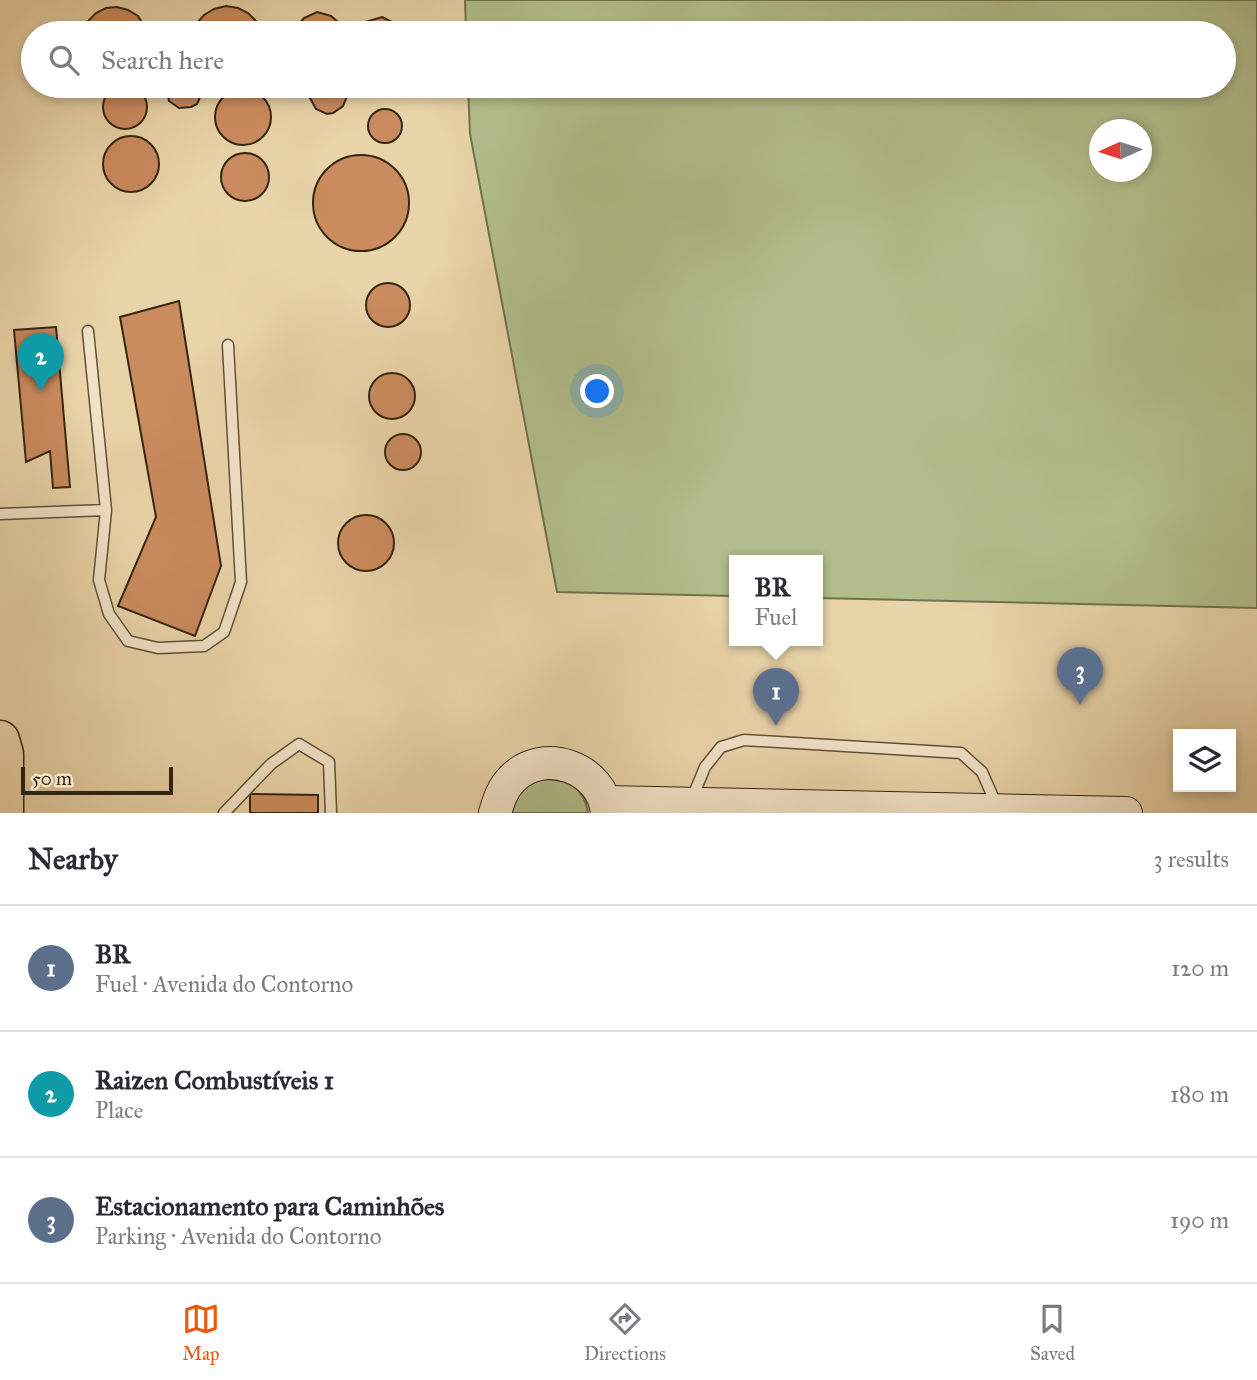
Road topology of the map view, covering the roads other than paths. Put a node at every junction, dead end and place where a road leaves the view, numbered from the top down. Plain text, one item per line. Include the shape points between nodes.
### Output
1 (88, 331) dead end
2 (228, 345) dead end
3 (106, 510) junction
4 (0, 514) edge
5 (0, 740) edge
6 (690, 804) junction
7 (606, 808) edge
8 (495, 812) edge
9 (999, 812) edge
10 (4, 813) edge
11 (223, 813) edge
12 (331, 813) edge
13 (1126, 813) edge

1 - 3 lane
2 - 3 lane via 241,582 224,632 204,646 158,648 128,641 109,614 99,580
3 - 4 lane
5 - 10 highway
6 - 7 street
6 - 9 street
6 - 9 lane via 705,766 721,747 744,740 961,753 982,772
7 - 8 street via 597,785 583,772 547,763 529,767 513,778 501,793
9 - 13 street
11 - 12 lane via 271,764 299,744 329,762

